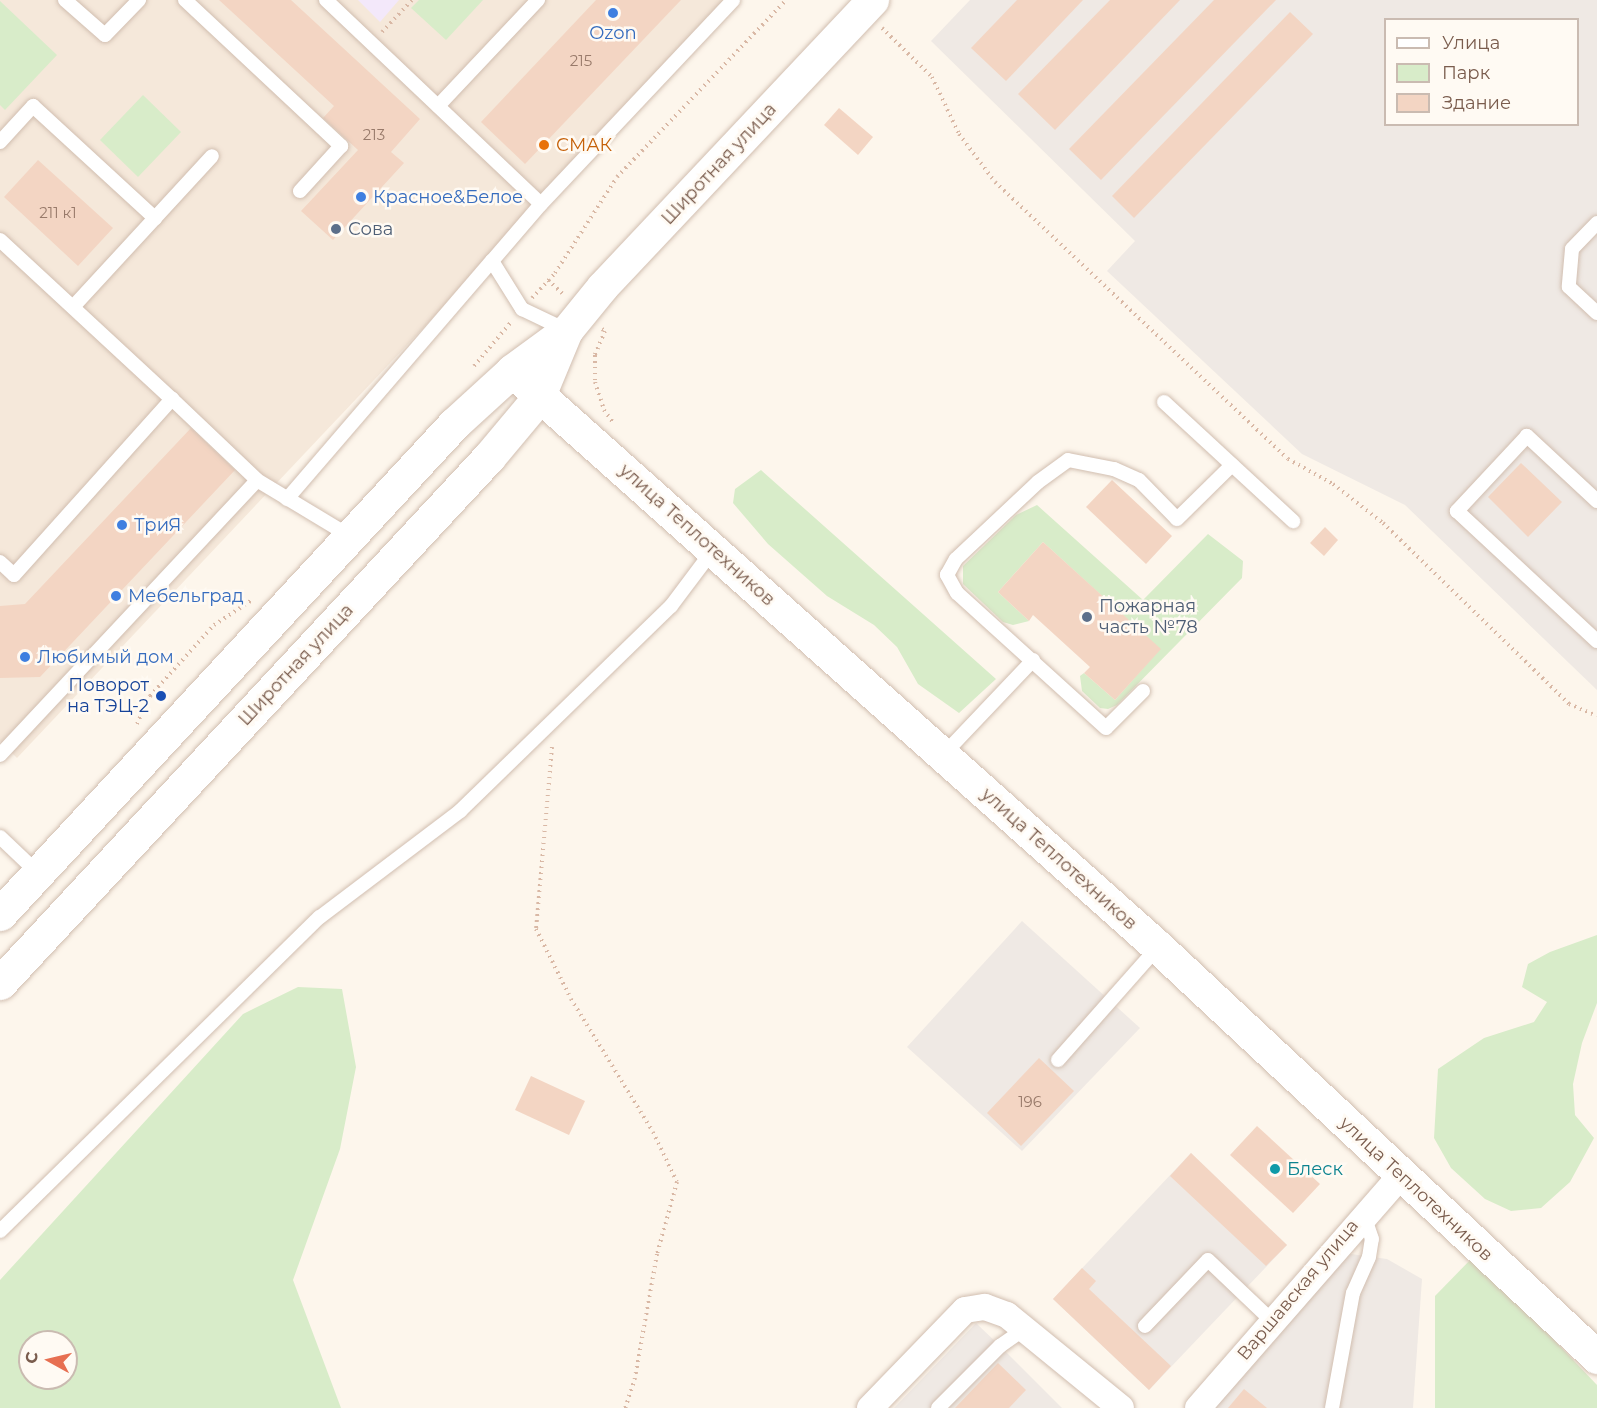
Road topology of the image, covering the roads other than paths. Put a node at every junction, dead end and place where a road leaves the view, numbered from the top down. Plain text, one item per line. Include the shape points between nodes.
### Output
1 (65, 0) edge
2 (139, 0) edge
3 (185, 0) edge
4 (326, 0) edge
5 (538, 0) edge
6 (733, 0) edge
7 (868, 5) edge
8 (438, 106) junction
9 (0, 142) edge
10 (212, 156) dead end
11 (300, 191) dead end
12 (541, 204) junction
13 (154, 218) junction
14 (1597, 223) edge
15 (0, 240) edge
16 (492, 261) junction
17 (73, 307) junction
18 (1597, 314) edge
19 (576, 321) junction
20 (512, 371) junction
21 (540, 396) junction
22 (172, 399) junction
23 (1164, 402) dead end
24 (1232, 465) junction
25 (257, 480) junction
26 (287, 499) junction
27 (1597, 501) edge
28 (1293, 521) dead end
29 (350, 536) junction
30 (713, 550) junction
31 (0, 562) edge
32 (1597, 641) edge
33 (1033, 660) junction
34 (1143, 690) dead end
35 (2, 748) edge
36 (943, 754) junction
37 (0, 837) edge
38 (38, 873) junction
39 (0, 914) edge
40 (1158, 947) junction
41 (0, 983) edge
42 (1058, 1060) dead end
43 (1401, 1175) junction
44 (1363, 1214) junction
45 (0, 1231) edge
46 (1272, 1321) junction
47 (1145, 1326) dead end
48 (1024, 1329) junction
49 (1597, 1357) edge
50 (870, 1408) edge
51 (938, 1408) edge
52 (1121, 1408) edge
53 (1198, 1408) edge
54 (1332, 1408) edge

1 - 2 lane via 105,35
3 - 11 lane via 341,146
4 - 8 lane
5 - 8 lane
6 - 12 lane
7 - 19 street, Широтная улица
8 - 12 lane
9 - 13 lane via 33,106
10 - 13 lane
12 - 16 lane
13 - 17 lane
14 - 18 lane via 1572,249 1569,287
15 - 17 lane
16 - 19 lane via 522,309
16 - 26 lane
17 - 22 lane
19 - 20 street, Широтная улица
19 - 21 street, Широтная улица
20 - 21 main road, улица Теплотехников
20 - 29 main road, Широтная улица via 454,423
21 - 30 main road, улица Теплотехников
21 - 41 main road, Широтная улица via 489,457
22 - 25 lane
22 - 31 lane via 14,575
23 - 24 lane
24 - 28 lane
24 - 33 lane via 1177,519 1139,480 1114,469 1068,459 1038,482 956,560 947,575 957,593
25 - 26 lane
25 - 35 lane
26 - 29 lane
27 - 32 lane via 1527,436 1457,511
29 - 38 main road, Широтная улица
30 - 36 main road, улица Теплотехников
30 - 45 lane via 671,606 460,812 320,917
33 - 34 lane via 1106,728
33 - 36 lane
36 - 40 main road, улица Теплотехников
37 - 38 lane
38 - 39 main road, Широтная улица
40 - 42 lane
40 - 43 main road, улица Теплотехников
43 - 44 street, Варшавская улица
43 - 49 main road, улица Теплотехников
44 - 46 street, Варшавская улица
44 - 54 lane via 1372,1239 1369,1257 1353,1293
46 - 47 lane via 1208,1260
46 - 53 street, Варшавская улица
48 - 50 street via 1007,1315 985,1307 965,1310
48 - 51 lane via 1000,1346
48 - 52 street

